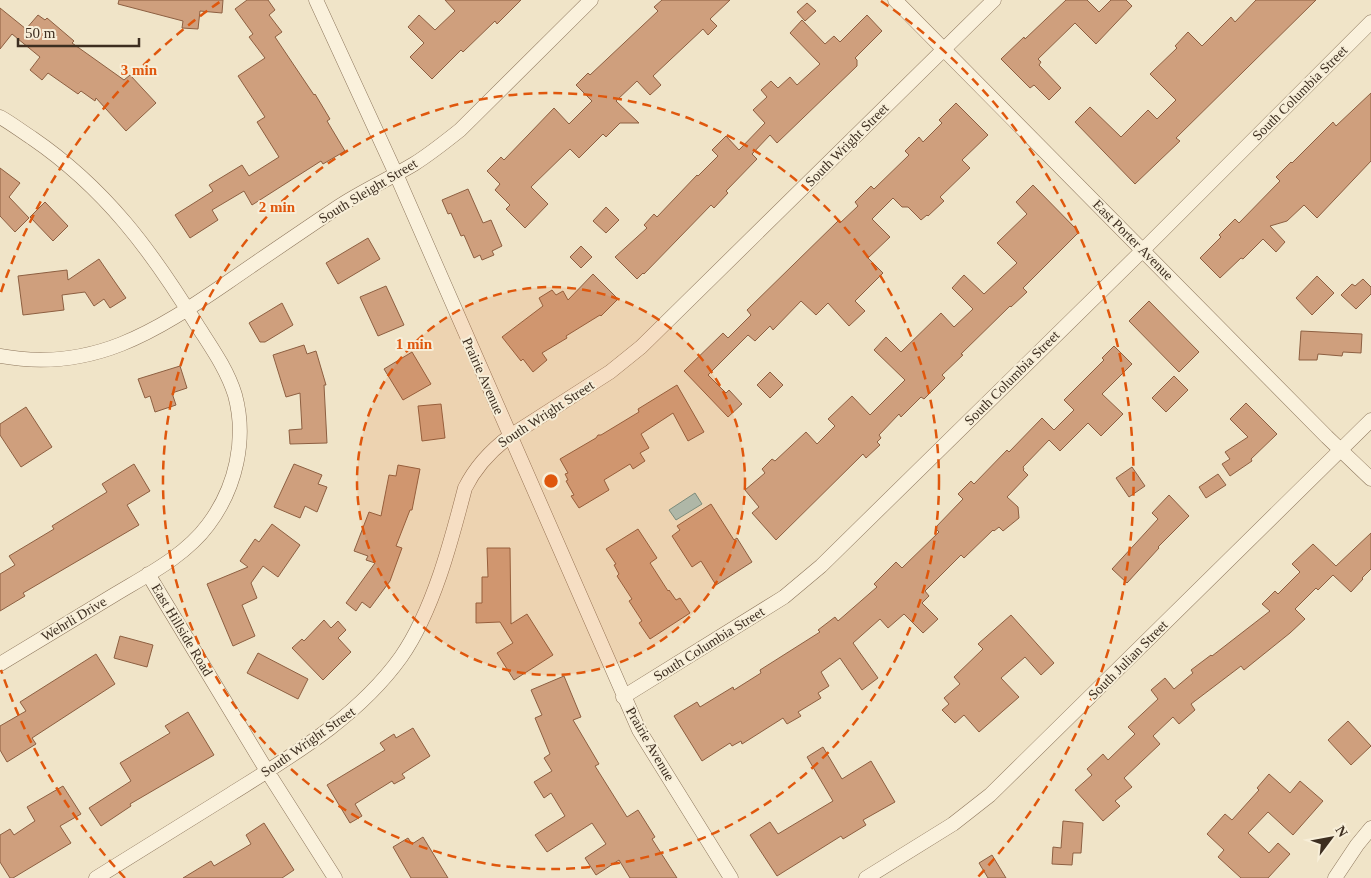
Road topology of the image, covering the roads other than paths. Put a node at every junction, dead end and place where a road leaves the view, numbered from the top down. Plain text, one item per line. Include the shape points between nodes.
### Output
1 (316, 0) edge
2 (591, 0) edge
3 (895, 0) edge
4 (994, 0) edge
5 (1371, 22) edge
6 (944, 49) junction
7 (0, 117) edge
8 (396, 174) junction
9 (1143, 250) junction
10 (188, 310) junction
11 (0, 356) edge
12 (1371, 420) edge
13 (510, 436) junction
14 (1341, 450) junction
15 (1371, 478) edge
16 (148, 574) junction
17 (0, 664) edge
18 (624, 697) junction
19 (268, 771) junction
20 (1371, 828) edge
21 (96, 878) edge
22 (335, 878) edge
23 (731, 878) edge
24 (866, 878) edge
25 (1335, 878) edge

1 - 8 street, Prairie Avenue
2 - 8 street, South Sleight Street via 460,130
3 - 6 street, East Porter Avenue
4 - 6 street, South Wright Street
5 - 9 street, South Columbia Street
6 - 9 street, East Porter Avenue
6 - 13 street, South Wright Street via 641,348 610,372
7 - 10 street, East Hillside Road via 52,152 97,191 138,237
8 - 10 street, South Sleight Street via 339,207
8 - 13 street, Prairie Avenue
9 - 14 street, East Porter Avenue
9 - 18 street, South Columbia Street via 805,580 784,597
10 - 11 street, South Sleight Street via 119,346 90,355 31,360
10 - 16 street, East Hillside Road via 230,383 239,417 239,452 234,476 208,525 186,548
12 - 14 street, South Julian Street
13 - 18 street, Prairie Avenue
13 - 19 street, South Wright Street via 494,448 472,473 436,585 401,657 357,707
14 - 15 street, East Porter Avenue
14 - 24 street, South Julian Street via 990,795 953,824
16 - 17 street, Wehrli Drive
16 - 19 street, East Hillside Road
18 - 23 street, Prairie Avenue via 639,730
19 - 21 street, South Wright Street
19 - 22 street, East Hillside Road
20 - 25 street

